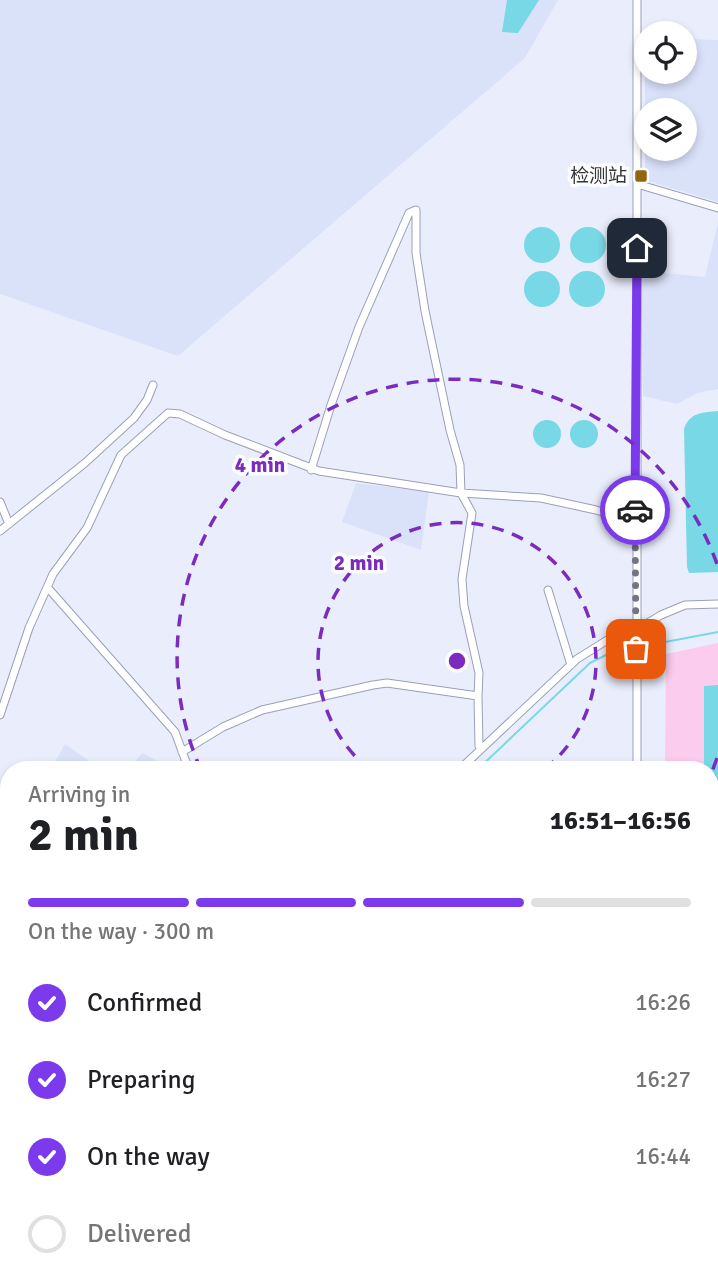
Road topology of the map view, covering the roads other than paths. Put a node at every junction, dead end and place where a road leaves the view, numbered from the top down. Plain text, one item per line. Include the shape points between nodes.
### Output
1 (637, 0) edge
2 (637, 184) junction
3 (718, 208) edge
4 (153, 385) dead end
5 (312, 470) junction
6 (461, 494) junction
7 (0, 502) edge
8 (635, 522) junction
9 (9, 524) junction
10 (0, 531) edge
11 (48, 588) junction
12 (548, 590) dead end
13 (718, 604) edge
14 (636, 633) junction
15 (571, 665) junction
16 (478, 696) junction
17 (1, 712) edge
18 (479, 746) dead end
19 (182, 752) junction
20 (186, 761) edge
21 (469, 761) edge
22 (637, 761) edge

1 - 2 street
2 - 3 street
2 - 8 street
4 - 9 street via 134,418
5 - 6 street
5 - 6 street via 359,327 410,213 416,210 416,253 425,311 460,465
5 - 11 street via 168,413 121,454 87,528
6 - 8 street via 541,498
6 - 16 street via 472,513 462,579 479,673
7 - 9 street
8 - 14 street
9 - 10 street
11 - 17 street
11 - 19 street via 175,732
12 - 15 street
13 - 14 street via 685,605
14 - 15 street via 608,639
14 - 22 street
15 - 21 street
16 - 18 street
16 - 19 street via 373,685 262,710
19 - 20 street

